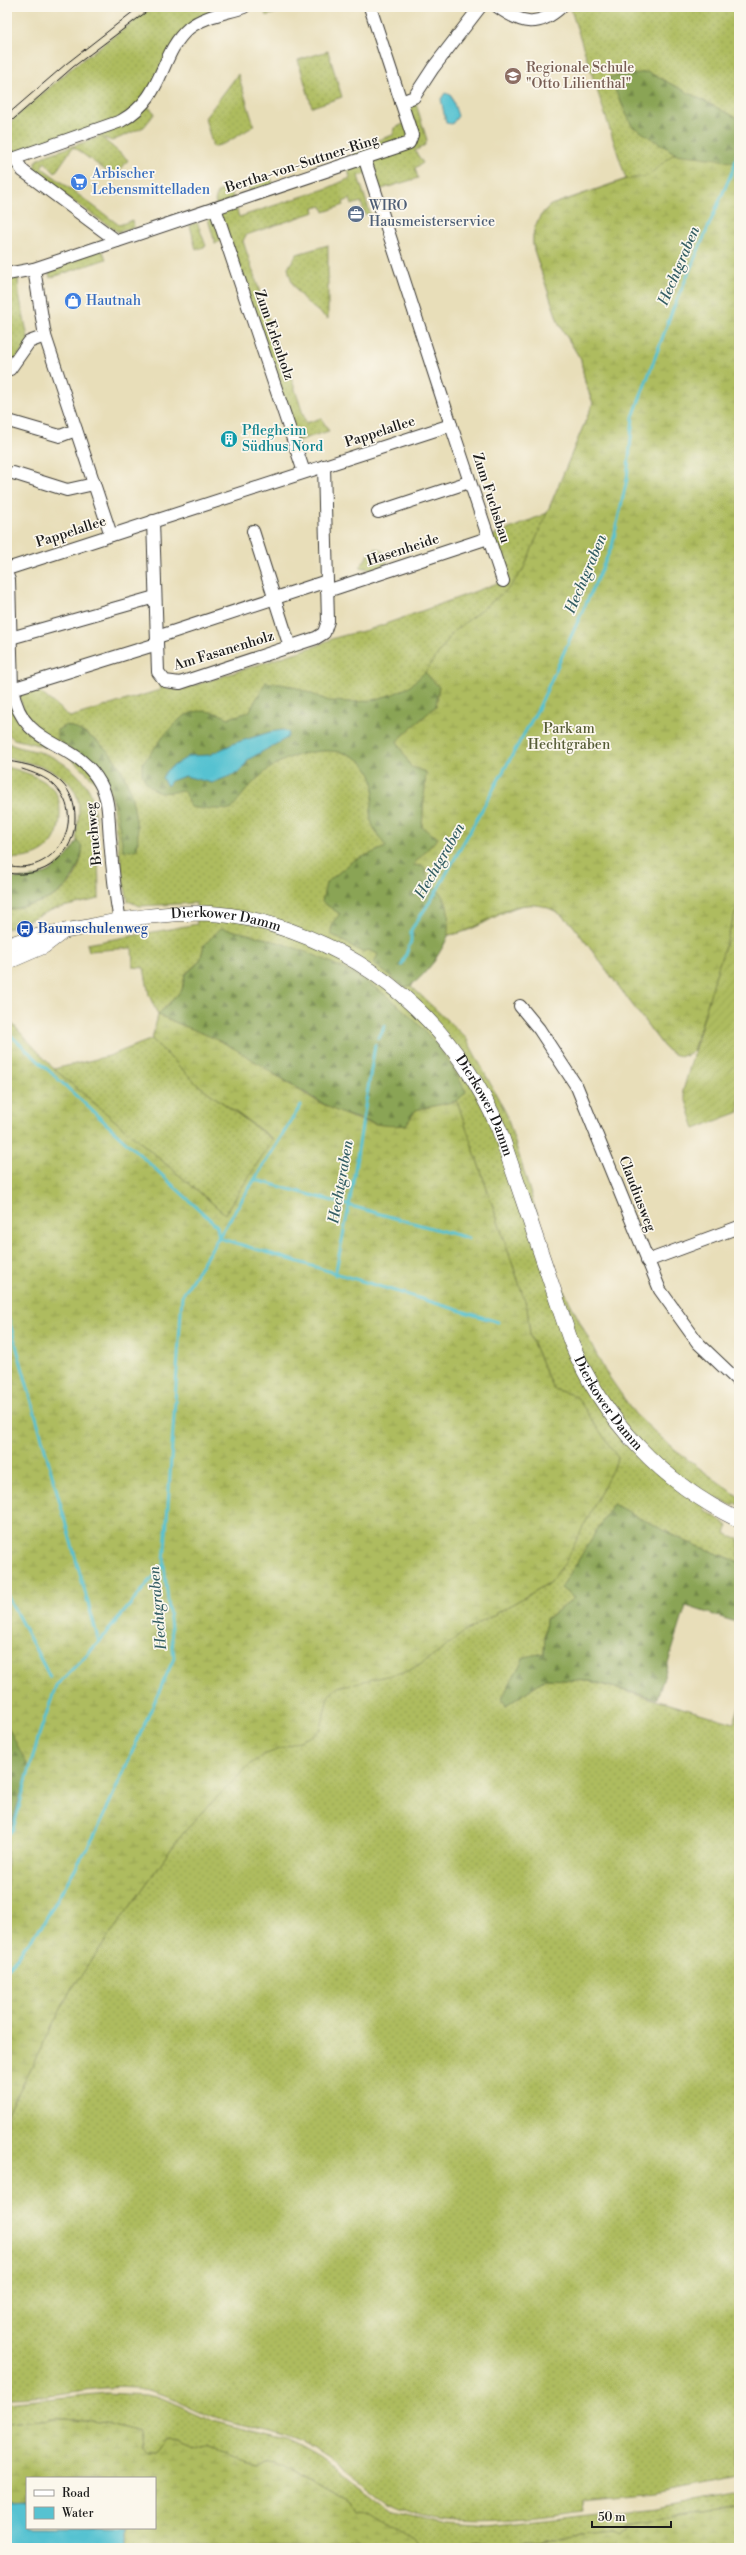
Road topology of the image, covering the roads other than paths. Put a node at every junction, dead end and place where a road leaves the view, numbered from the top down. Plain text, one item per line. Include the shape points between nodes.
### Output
1 (244, 7) edge
2 (370, 7) edge
3 (480, 7) edge
4 (498, 7) edge
5 (561, 7) edge
6 (401, 102) junction
7 (11, 159) edge
8 (365, 160) junction
9 (215, 208) junction
10 (117, 241) junction
11 (34, 269) junction
12 (7, 274) edge
13 (45, 336) junction
14 (10, 370) dead end
15 (12, 422) dead end
16 (451, 425) junction
17 (76, 430) junction
18 (324, 466) junction
19 (304, 472) junction
20 (13, 474) dead end
21 (470, 482) junction
22 (94, 484) junction
23 (378, 512) dead end
24 (153, 521) junction
25 (253, 531) dead end
26 (111, 535) junction
27 (488, 538) junction
28 (7, 569) edge
29 (7, 575) edge
30 (503, 581) dead end
31 (327, 586) junction
32 (155, 596) junction
33 (274, 599) junction
34 (9, 639) edge
35 (157, 640) junction
36 (290, 647) junction
37 (12, 689) junction
38 (120, 921) junction
39 (61, 932) junction
40 (7, 946) edge
41 (7, 962) edge
42 (520, 1006) dead end
43 (739, 1227) edge
44 (647, 1261) junction
45 (739, 1382) edge
46 (739, 1520) edge

1 - 7 street via 205,20 188,29 174,47 156,87 132,115
2 - 6 street, Bertha-von-Suttner-Ring
3 - 6 street via 414,97
4 - 5 street via 510,16 530,23 549,18
6 - 8 street, Bertha-von-Suttner-Ring via 412,135 409,144
7 - 10 street via 23,171
8 - 9 street, Bertha-von-Suttner-Ring
8 - 16 street
9 - 10 street, Bertha-von-Suttner-Ring
9 - 19 street, Zum Erlenholz
10 - 11 street, Bertha-von-Suttner-Ring
11 - 12 street, Bertha-von-Suttner-Ring
11 - 13 street
13 - 14 street via 29,342
13 - 17 street
15 - 17 street via 60,436
16 - 18 street, Pappelallee
16 - 21 street, Zum Fuchsbau
17 - 22 street
18 - 19 street, Pappelallee
18 - 31 street, Am Fasanenholz
19 - 24 street, Pappelallee
20 - 22 street via 67,490
21 - 23 street
21 - 27 street, Zum Fuchsbau
22 - 26 street
24 - 26 street, Pappelallee
24 - 32 street, Am Fasanenholz
25 - 33 street, Am Fasanenholz
26 - 28 street, Pappelallee
27 - 30 street, Zum Fuchsbau
27 - 31 street, Hasenheide
29 - 34 street, Bruchweg
31 - 33 street
31 - 36 street, Am Fasanenholz via 328,620 324,633
32 - 34 street
32 - 35 street, Am Fasanenholz
33 - 35 street
33 - 36 street, Am Fasanenholz
34 - 37 street, Bruchweg
35 - 36 street, Am Fasanenholz via 160,677 173,683
35 - 37 street
37 - 38 street, Bruchweg via 19,714 27,725 84,762 100,783 108,805 109,838
38 - 39 street, Dierkower Damm
38 - 46 street, Dierkower Damm via 203,913 228,915 280,927 339,951 377,974 414,1005 456,1052 485,1097 499,1129 571,1342 582,1367 604,1404 632,1442 668,1475 706,1502
39 - 40 street, Dierkower Damm via 41,934
39 - 41 street, Dierkower Damm via 44,946
42 - 44 street, Claudiusweg via 539,1029 577,1087
43 - 44 street
44 - 45 street, Claudiusweg via 660,1290 678,1317 698,1343

